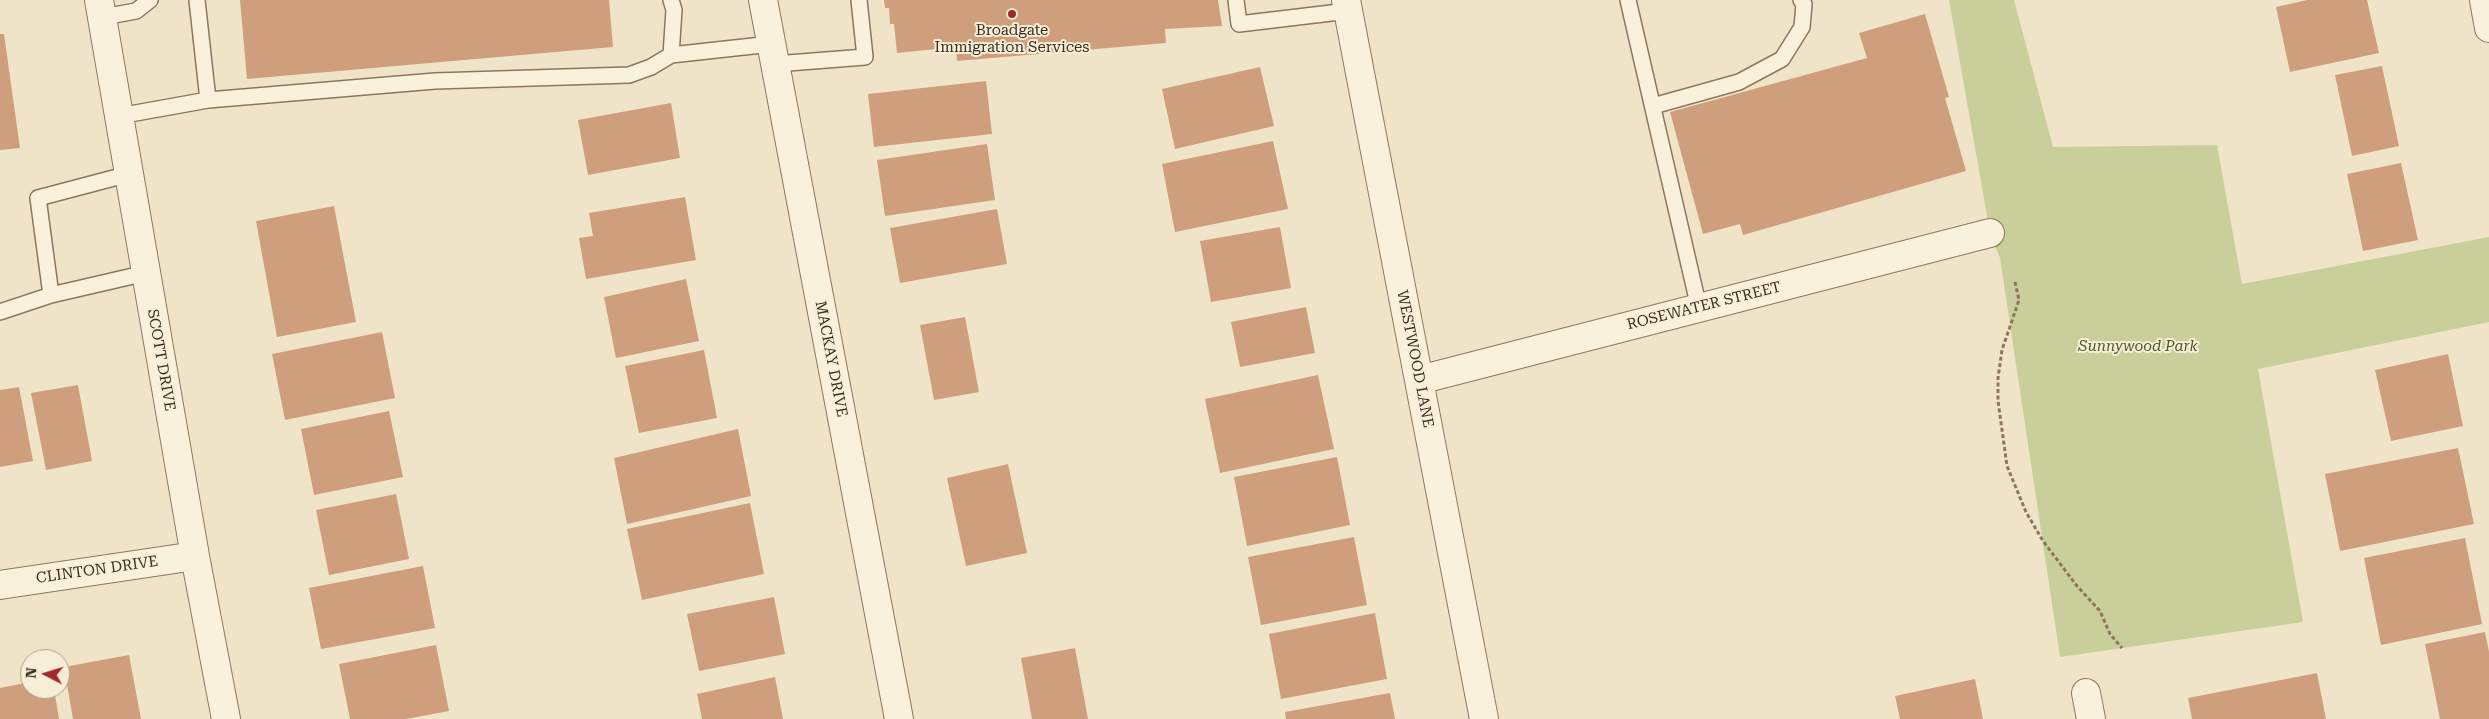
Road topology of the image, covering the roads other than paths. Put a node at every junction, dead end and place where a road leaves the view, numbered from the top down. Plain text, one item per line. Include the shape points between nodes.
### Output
1 (150, 0) edge
2 (197, 0) edge
3 (672, 0) edge
4 (763, 0) edge
5 (859, 0) edge
6 (1236, 0) edge
7 (1628, 0) edge
8 (1801, 0) edge
9 (2484, 0) edge
10 (1347, 6) edge
11 (101, 9) edge
12 (2489, 28) edge
13 (773, 54) junction
14 (671, 55) junction
15 (208, 100) junction
16 (1653, 106) junction
17 (119, 116) junction
18 (129, 174) junction
19 (1990, 233) dead end
20 (146, 273) junction
21 (51, 295) junction
22 (1699, 308) junction
23 (0, 312) edge
24 (1419, 380) junction
25 (194, 556) junction
26 (0, 584) edge
27 (226, 719) edge
28 (899, 719) edge
29 (1484, 719) edge

1 - 11 lane via 136,11
2 - 15 lane
3 - 14 lane
4 - 13 street, MACKAY DRIVE
5 - 13 lane via 865,57
6 - 10 lane via 1239,24
7 - 16 lane
8 - 16 lane via 1804,4 1802,27 1782,59 1739,82
9 - 12 street
10 - 24 street, WESTWOOD LANE
11 - 17 street, SCOTT DRIVE
13 - 14 lane
13 - 28 street, MACKAY DRIVE
14 - 15 lane via 629,75 435,81
15 - 17 lane
16 - 22 lane
17 - 18 street, SCOTT DRIVE
18 - 20 street, SCOTT DRIVE
18 - 21 lane via 38,198
19 - 22 street, ROSEWATER STREET
20 - 21 lane
20 - 25 street, SCOTT DRIVE
21 - 23 lane
22 - 24 street, ROSEWATER STREET
24 - 29 street, WESTWOOD LANE
25 - 26 street, CLINTON DRIVE
25 - 27 street, SCOTT DRIVE

